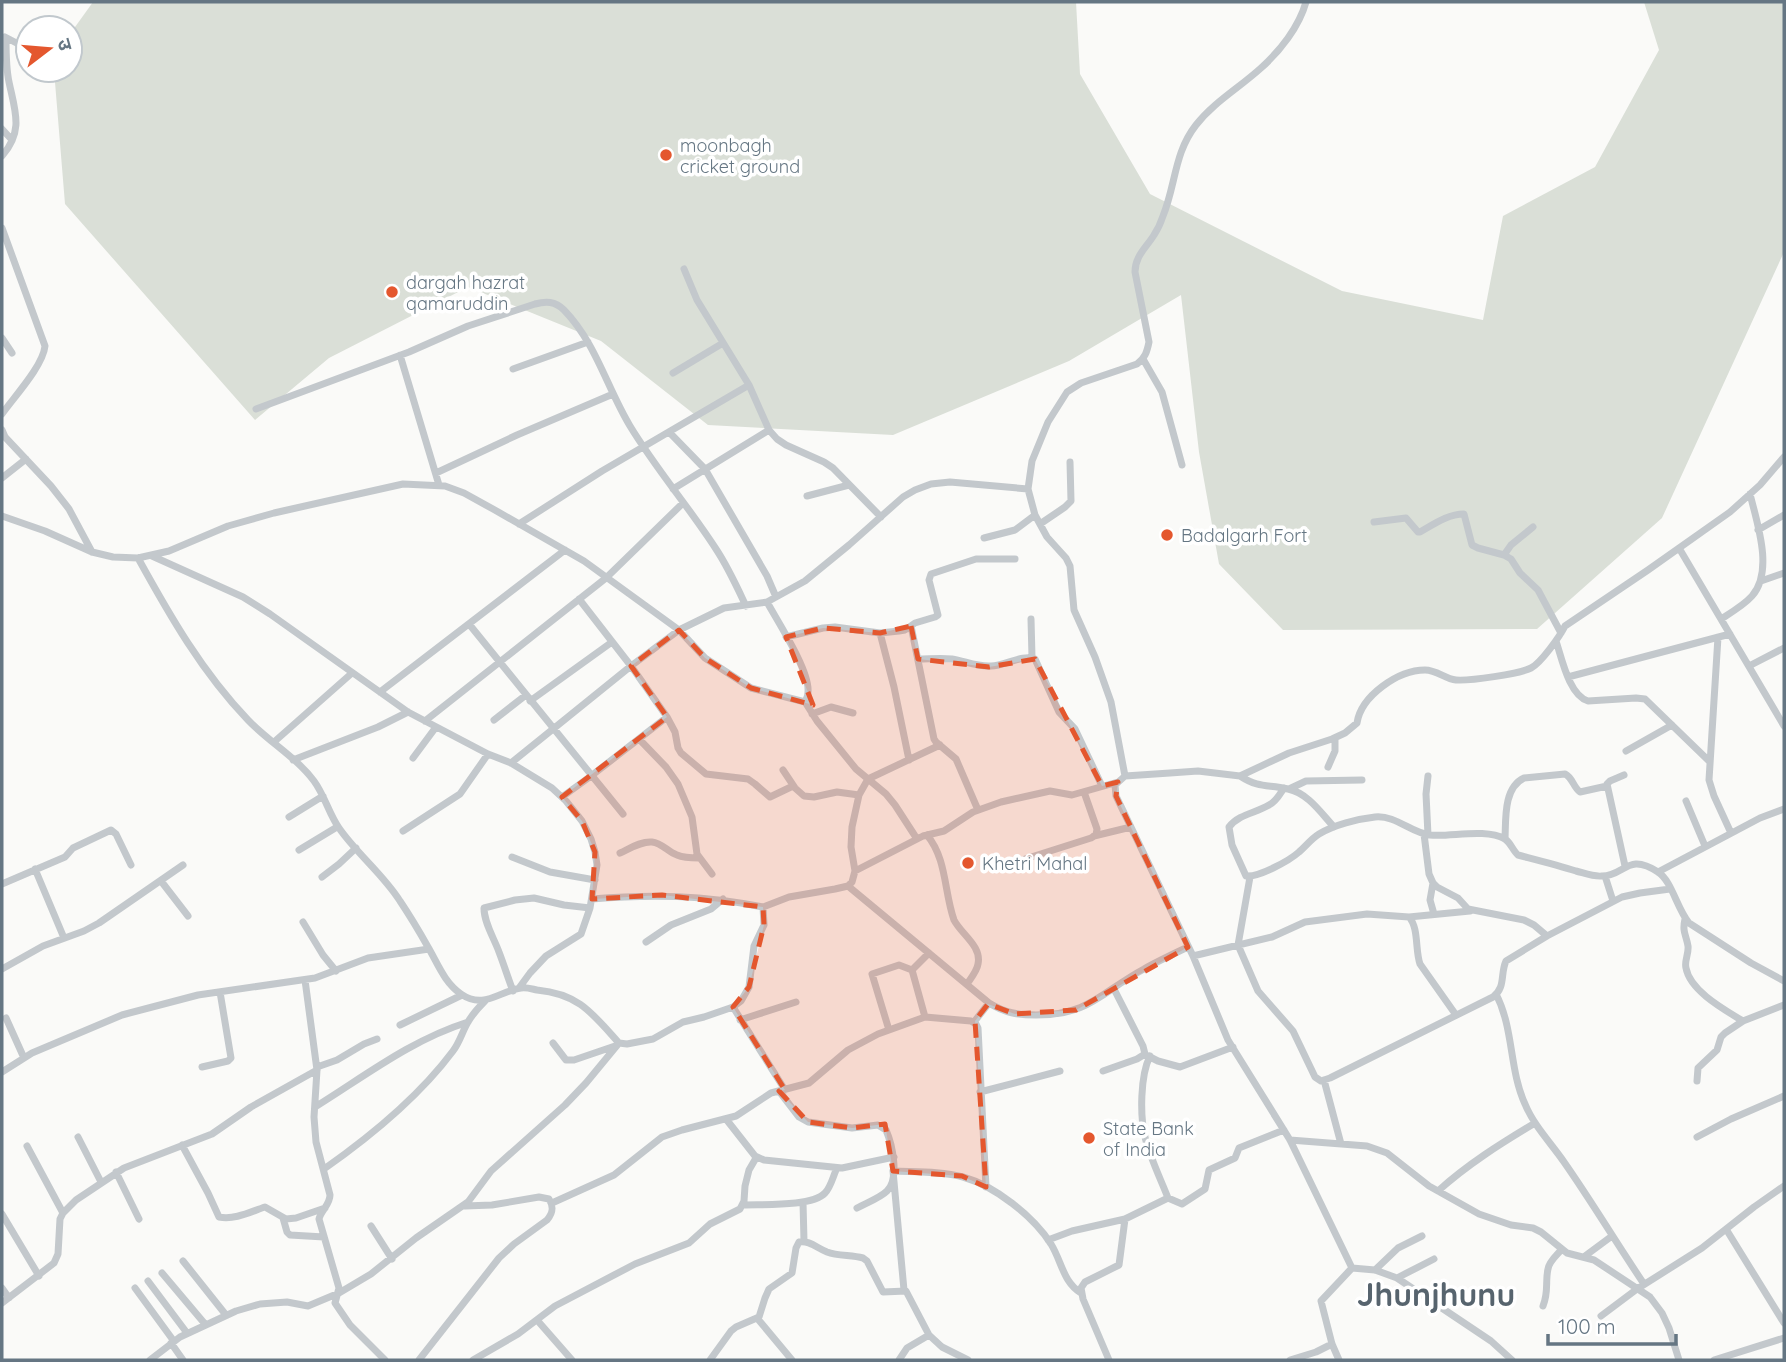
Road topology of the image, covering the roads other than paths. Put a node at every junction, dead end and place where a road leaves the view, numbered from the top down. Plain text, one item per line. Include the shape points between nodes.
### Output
1 (1306, 2) edge
2 (4, 36) edge
3 (2, 76) edge
4 (9, 82) junction
5 (2, 129) edge
6 (12, 140) junction
7 (2, 156) edge
8 (2, 228) edge
9 (684, 269) dead end
10 (2, 338) edge
11 (588, 342) junction
12 (723, 343) junction
13 (12, 354) dead end
14 (400, 355) junction
15 (1143, 359) junction
16 (513, 369) dead end
17 (673, 373) dead end
18 (748, 385) junction
19 (613, 394) junction
20 (256, 409) dead end
21 (2, 414) edge
22 (2, 430) edge
23 (769, 430) junction
24 (669, 432) junction
25 (644, 447) junction
26 (1784, 457) edge
27 (26, 459) junction
28 (1070, 463) dead end
29 (1182, 465) dead end
30 (705, 469) junction
31 (436, 473) junction
32 (2, 478) edge
33 (439, 485) junction
34 (849, 485) junction
35 (673, 489) junction
36 (1028, 489) junction
37 (1750, 494) junction
38 (807, 496) dead end
39 (683, 503) junction
40 (1035, 515) junction
41 (1784, 515) edge
42 (2, 516) edge
43 (881, 517) junction
44 (1374, 522) dead end
45 (519, 524) junction
46 (1040, 524) junction
47 (1533, 527) dead end
48 (1758, 530) junction
49 (984, 538) dead end
50 (1679, 548) junction
51 (565, 550) junction
52 (92, 552) junction
53 (1504, 555) junction
54 (152, 556) junction
55 (138, 558) junction
56 (1015, 559) dead end
57 (1784, 573) edge
58 (606, 578) junction
59 (1761, 581) junction
60 (776, 597) junction
61 (579, 599) junction
62 (767, 602) junction
63 (747, 606) junction
64 (1031, 619) dead end
65 (1721, 619) junction
66 (469, 624) junction
67 (911, 626) junction
68 (679, 630) junction
69 (880, 633) junction
70 (1562, 633) junction
71 (1730, 634) junction
72 (786, 637) junction
73 (1718, 637) junction
74 (1556, 641) junction
75 (612, 642) junction
76 (1784, 648) edge
77 (1032, 657) junction
78 (918, 659) junction
79 (499, 662) junction
80 (631, 666) junction
81 (1749, 666) junction
82 (352, 673) junction
83 (1568, 677) junction
84 (380, 692) junction
85 (528, 698) junction
86 (805, 702) junction
87 (408, 712) junction
88 (853, 713) dead end
89 (812, 714) junction
90 (667, 717) junction
91 (494, 720) dead end
92 (425, 721) junction
93 (1784, 723) edge
94 (1672, 725) junction
95 (436, 727) junction
96 (552, 729) junction
97 (639, 738) junction
98 (1335, 738) junction
99 (274, 742) junction
100 (940, 745) junction
101 (1626, 751) dead end
102 (488, 754) junction
103 (412, 758) dead end
104 (293, 760) junction
105 (909, 760) junction
106 (1709, 761) junction
107 (511, 763) junction
108 (1328, 767) dead end
109 (783, 770) dead end
110 (1625, 775) dead end
111 (591, 776) junction
112 (1125, 776) junction
113 (1240, 776) junction
114 (1428, 776) dead end
115 (868, 779) junction
116 (1362, 780) dead end
117 (1118, 782) junction
118 (793, 786) junction
119 (1102, 786) junction
120 (1607, 786) junction
121 (1287, 789) junction
122 (1084, 792) junction
123 (859, 794) junction
124 (323, 796) junction
125 (562, 797) junction
126 (1686, 801) dead end
127 (1784, 809) edge
128 (978, 810) junction
129 (623, 814) dead end
130 (289, 817) dead end
131 (337, 827) junction
132 (1131, 827) junction
133 (1334, 827) junction
134 (403, 831) dead end
135 (1731, 833) junction
136 (1426, 834) junction
137 (927, 835) junction
138 (1094, 836) junction
139 (917, 839) junction
140 (1504, 839) junction
141 (1705, 846) junction
142 (356, 848) junction
143 (299, 850) dead end
144 (620, 853) dead end
145 (512, 857) dead end
146 (699, 858) junction
147 (1025, 859) dead end
148 (131, 865) dead end
149 (183, 865) dead end
150 (1625, 866) junction
151 (35, 869) junction
152 (855, 871) junction
153 (1658, 872) junction
154 (712, 874) dead end
155 (1605, 876) junction
156 (322, 877) dead end
157 (1250, 877) junction
158 (595, 880) junction
159 (161, 881) junction
160 (1433, 883) junction
161 (2, 884) edge
162 (848, 886) junction
163 (1670, 889) junction
164 (592, 899) junction
165 (723, 899) junction
166 (1613, 901) junction
167 (763, 906) junction
168 (590, 908) junction
169 (1474, 910) junction
170 (1434, 914) junction
171 (188, 916) dead end
172 (1409, 917) junction
173 (1685, 919) junction
174 (303, 922) dead end
175 (1547, 936) junction
176 (65, 938) junction
177 (646, 942) dead end
178 (1238, 945) junction
179 (1188, 947) junction
180 (429, 948) junction
181 (929, 953) junction
182 (1193, 956) junction
183 (2, 969) edge
184 (912, 970) junction
185 (336, 971) junction
186 (305, 980) junction
187 (1784, 981) edge
188 (967, 984) junction
189 (1114, 989) junction
190 (516, 990) junction
191 (220, 992) junction
192 (462, 995) junction
193 (1496, 995) junction
194 (485, 1000) junction
195 (796, 1002) dead end
196 (989, 1003) junction
197 (1784, 1005) edge
198 (733, 1006) junction
199 (1456, 1015) junction
200 (925, 1017) junction
201 (6, 1018) dead end
202 (740, 1020) junction
203 (1743, 1021) junction
204 (468, 1022) junction
205 (974, 1022) junction
206 (400, 1025) dead end
207 (889, 1030) junction
208 (377, 1039) dead end
209 (553, 1043) dead end
210 (617, 1044) junction
211 (1233, 1047) junction
212 (1147, 1055) junction
213 (24, 1058) junction
214 (202, 1067) dead end
215 (317, 1069) junction
216 (1060, 1071) dead end
217 (1103, 1071) dead end
218 (2, 1072) edge
219 (1324, 1080) junction
220 (1697, 1081) dead end
221 (782, 1091) junction
222 (980, 1092) junction
223 (1784, 1096) edge
224 (315, 1107) junction
225 (726, 1119) junction
226 (1535, 1124) junction
227 (1284, 1130) junction
228 (78, 1137) dead end
229 (1697, 1138) dead end
230 (1290, 1140) junction
231 (1341, 1144) junction
232 (182, 1145) junction
233 (27, 1146) dead end
234 (894, 1157) junction
235 (756, 1158) junction
236 (837, 1168) junction
237 (324, 1169) junction
238 (893, 1171) junction
239 (116, 1172) junction
240 (101, 1182) junction
241 (1784, 1186) edge
242 (986, 1187) junction
243 (1438, 1191) junction
244 (1168, 1198) junction
245 (803, 1202) junction
246 (551, 1203) junction
247 (743, 1205) junction
248 (464, 1206) junction
249 (325, 1208) junction
250 (857, 1208) dead end
251 (63, 1213) junction
252 (2, 1214) edge
253 (139, 1219) dead end
254 (283, 1219) junction
255 (1125, 1219) junction
256 (371, 1226) dead end
257 (1726, 1229) junction
258 (1422, 1236) dead end
259 (1612, 1236) junction
260 (324, 1237) junction
261 (1048, 1240) junction
262 (804, 1241) junction
263 (1562, 1249) junction
264 (1585, 1256) junction
265 (392, 1259) junction
266 (1434, 1259) dead end
267 (183, 1261) dead end
268 (1352, 1268) junction
269 (1375, 1270) junction
270 (162, 1273) dead end
271 (39, 1276) junction
272 (1397, 1278) junction
273 (148, 1281) dead end
274 (1640, 1287) junction
275 (2, 1288) edge
276 (135, 1288) dead end
277 (904, 1290) junction
278 (339, 1293) junction
279 (1081, 1293) junction
280 (9, 1298) junction
281 (2, 1303) edge
282 (1543, 1306) dead end
283 (226, 1315) junction
284 (1601, 1316) dead end
285 (757, 1318) junction
286 (537, 1320) junction
287 (1784, 1323) edge
288 (205, 1324) junction
289 (187, 1333) junction
290 (929, 1335) junction
291 (1784, 1338) edge
292 (172, 1342) junction
293 (1332, 1344) junction
294 (155, 1358) edge
295 (183, 1360) edge
296 (385, 1360) edge
297 (419, 1360) edge
298 (473, 1360) edge
299 (572, 1360) edge
300 (710, 1360) edge
301 (792, 1360) edge
302 (899, 1360) edge
303 (968, 1360) edge
304 (1109, 1360) edge
305 (1290, 1360) edge
306 (1339, 1360) edge
307 (1512, 1360) edge
308 (1679, 1360) edge
309 (1714, 1360) edge

1 - 15 street via 1278,50 1215,104 1185,141 1164,214 1135,265 1149,342
2 - 4 street
3 - 4 street
4 - 6 street via 17,122
5 - 6 street
6 - 7 street
8 - 21 street via 45,346 40,363
9 - 12 street
10 - 13 street
11 - 14 street via 562,308 545,302 468,326
11 - 16 street
11 - 19 street
12 - 17 street
12 - 18 street
14 - 20 street
14 - 31 street
15 - 29 street via 1162,392
15 - 36 street via 1067,392 1032,461
18 - 23 street
18 - 24 street
19 - 25 street
19 - 31 street
22 - 27 street
23 - 30 street
23 - 34 street via 786,445 824,461
24 - 25 street
24 - 30 street
25 - 35 street
25 - 45 street
26 - 37 street
27 - 32 street
27 - 52 street via 69,509
28 - 46 street via 1071,500
30 - 35 street
30 - 60 street
31 - 33 street
33 - 45 street via 464,493
33 - 54 street via 403,484 274,513
34 - 38 street
34 - 43 street
35 - 39 street
36 - 40 street
36 - 43 street via 931,484 903,497
37 - 48 street
37 - 50 street
39 - 58 street
39 - 63 street via 716,549
40 - 46 street
40 - 49 street via 1015,530
41 - 48 street
42 - 52 street
43 - 60 street via 805,581
44 - 53 street via 1403,518 1420,532 1463,513 1473,546
45 - 51 street
46 - 112 street via 1070,566 1074,610 1108,691
47 - 53 street
48 - 59 street
50 - 65 street
50 - 70 street via 1573,620
51 - 58 street
51 - 66 street
52 - 55 street
53 - 70 street via 1538,590
54 - 55 street
54 - 82 street via 243,597
55 - 99 street via 209,675
56 - 67 street via 976,559 931,574 938,615
57 - 59 street
58 - 61 street
58 - 68 street
59 - 65 street via 1753,595
60 - 62 street
61 - 75 street
61 - 79 street
62 - 63 street
62 - 72 street
63 - 68 street via 724,608
64 - 77 street
65 - 71 street
66 - 79 street
66 - 84 street
67 - 69 street
67 - 78 street
68 - 80 street
68 - 86 street via 705,658 751,688
69 - 72 street via 835,627
69 - 105 street
70 - 74 street
71 - 73 street
71 - 81 street
72 - 86 street via 807,684
73 - 83 street
73 - 106 street
74 - 83 street
74 - 98 street via 1532,667 1513,672 1453,680 1422,670 1399,678 1384,685 1364,704 1357,723
75 - 80 street
75 - 85 street
76 - 81 street
77 - 78 street via 989,667 952,659
77 - 119 street
78 - 100 street via 934,739
79 - 85 street
79 - 92 street
80 - 90 street
80 - 96 street
81 - 93 street
82 - 84 street
82 - 99 street
83 - 94 street via 1582,699 1641,698
84 - 87 street
85 - 91 street
85 - 96 street
86 - 89 street
87 - 92 street
87 - 104 street
88 - 89 street via 831,708
89 - 115 street
90 - 97 street
90 - 118 street via 678,750 706,774 748,779 769,797
92 - 95 street
94 - 101 street
94 - 106 street
95 - 102 street
95 - 103 street
96 - 107 street
96 - 111 street
97 - 111 street
97 - 146 street via 678,784 692,817
98 - 108 street
98 - 113 street
99 - 104 street
100 - 105 street
100 - 128 street via 956,759
102 - 107 street
102 - 134 street via 460,794
104 - 124 street
105 - 115 street
106 - 135 street via 1709,785
107 - 125 street
109 - 118 street
110 - 120 street via 1610,780
111 - 125 street
111 - 129 street
112 - 113 street via 1198,771
112 - 117 street
113 - 121 street via 1256,785
114 - 136 street
115 - 123 street
115 - 139 street via 895,805
116 - 121 street via 1307,781
117 - 119 street
117 - 132 street via 1116,796
118 - 123 street via 810,797
119 - 122 street
120 - 140 street via 1580,792 1565,774 1519,780 1509,796
120 - 150 street
121 - 133 street via 1313,803
121 - 157 street via 1272,804 1229,827 1243,871
122 - 128 street via 1042,792
122 - 138 street via 1097,829
123 - 152 street via 851,838
124 - 130 street
124 - 131 street
125 - 158 street via 591,839 597,864
126 - 141 street
127 - 135 street
128 - 137 street via 944,831
131 - 142 street
131 - 143 street
132 - 138 street
132 - 179 street
133 - 136 street via 1383,817
133 - 157 street via 1295,856
135 - 141 street
136 - 140 street via 1485,834
136 - 160 street
137 - 139 street
137 - 188 street via 939,855 954,920 973,943 979,960
138 - 147 street
139 - 152 street
140 - 155 street via 1518,855
141 - 153 street
142 - 156 street
142 - 180 street via 398,898
144 - 146 street via 653,842 675,855
145 - 158 street via 550,872
146 - 154 street
148 - 151 street via 111,830
149 - 159 street
150 - 153 street via 1638,864
150 - 155 street
151 - 161 street
151 - 176 street
152 - 162 street
153 - 163 street
155 - 166 street
157 - 178 street
158 - 164 street
159 - 171 street
159 - 176 street via 99,923
160 - 169 street
160 - 170 street via 1430,900
162 - 167 street
162 - 181 street
163 - 166 street
163 - 173 street
164 - 165 street via 653,895
164 - 168 street
165 - 167 street
165 - 177 street
166 - 175 street
167 - 198 street via 764,925 754,946 748,987
168 - 190 street via 580,934 546,956
168 - 190 street via 534,898 485,908
169 - 170 street
169 - 175 street via 1524,920
170 - 172 street
172 - 178 street via 1367,914 1305,922
172 - 199 street via 1414,922 1420,964
173 - 187 street
173 - 203 street via 1685,965 1690,978 1713,1002
174 - 185 street
175 - 193 street via 1506,961
176 - 183 street
178 - 182 street
178 - 219 street via 1258,991 1289,1025 1315,1077
179 - 182 street
179 - 189 street
180 - 185 street via 368,958
180 - 192 street via 440,971
181 - 184 street
181 - 188 street
182 - 211 street
184 - 200 street
184 - 207 street via 899,965 872,974
185 - 186 street
186 - 191 street
186 - 215 street
188 - 196 street
189 - 196 street via 1076,1010 1054,1015 1014,1014
189 - 212 street
190 - 194 street
190 - 210 street via 555,991 578,1002
191 - 213 street via 122,1015
191 - 214 street via 231,1058
192 - 194 street
192 - 206 street
193 - 199 street
193 - 226 street via 1506,1016 1519,1087
194 - 204 street
195 - 202 street
196 - 205 street
197 - 203 street
198 - 202 street
198 - 210 street via 683,1022 653,1039
199 - 219 street
200 - 205 street
200 - 207 street
201 - 213 street
202 - 221 street
203 - 220 street via 1721,1037 1717,1050 1698,1068
204 - 224 street via 409,1047
204 - 237 street via 437,1072 374,1132
205 - 222 street
207 - 221 street via 848,1050 809,1083
208 - 215 street
209 - 210 street via 564,1059 570,1060
210 - 248 street via 565,1105 491,1171
211 - 212 street via 1180,1067
211 - 227 street
212 - 217 street
212 - 244 street via 1142,1099 1145,1137
213 - 218 street
215 - 224 street
215 - 232 street via 212,1134
216 - 222 street
219 - 231 street
221 - 225 street
221 - 234 street via 799,1117 808,1122 852,1128 881,1126 888,1133
222 - 242 street
223 - 229 street
224 - 237 street via 316,1142
225 - 235 street
225 - 246 street via 662,1138 614,1175
226 - 243 street via 1494,1147
226 - 259 street
227 - 230 street
227 - 244 street via 1239,1148 1235,1158 1209,1170 1205,1189 1182,1204
228 - 240 street
230 - 231 street
230 - 268 street
231 - 243 street via 1387,1153
232 - 239 street
232 - 254 street via 219,1217 265,1207
233 - 251 street
234 - 236 street
234 - 238 street
235 - 236 street
235 - 247 street via 746,1178
236 - 245 street via 824,1194
237 - 249 street via 330,1195
238 - 242 street via 962,1176
238 - 250 street via 888,1191
238 - 277 street
239 - 240 street
239 - 253 street
240 - 251 street
241 - 257 street
242 - 261 street via 1016,1206
243 - 263 street via 1493,1220 1533,1228
244 - 255 street
245 - 247 street
245 - 262 street
246 - 248 street via 540,1197
246 - 297 street via 551,1216 499,1258
247 - 286 street via 688,1243 635,1264
248 - 265 street
249 - 254 street
249 - 260 street via 319,1219
251 - 271 street via 57,1259
252 - 271 street
254 - 260 street via 290,1235
255 - 261 street
255 - 279 street via 1119,1265 1085,1282
256 - 265 street
257 - 274 street
257 - 287 street
258 - 269 street via 1398,1248
259 - 264 street
259 - 274 street
260 - 278 street
261 - 279 street via 1070,1285
262 - 277 street via 831,1254 863,1258 883,1292
262 - 285 street via 797,1244 792,1273 767,1292
263 - 264 street
263 - 282 street via 1549,1266
264 - 274 street
265 - 278 street
266 - 272 street
267 - 283 street
268 - 269 street
268 - 293 street via 1321,1301
269 - 272 street
270 - 288 street
271 - 280 street
272 - 307 street via 1491,1340
273 - 289 street
274 - 284 street
274 - 308 street via 1662,1313
275 - 280 street
276 - 292 street
277 - 290 street
278 - 283 street via 308,1306 260,1304
278 - 296 street via 335,1301 343,1316
279 - 304 street
280 - 281 street
283 - 288 street
285 - 300 street via 731,1331
285 - 301 street
286 - 298 street
286 - 299 street
288 - 289 street
289 - 292 street
290 - 302 street via 907,1348
290 - 303 street via 942,1348
291 - 309 street
292 - 294 street
292 - 295 street
293 - 305 street
293 - 306 street

